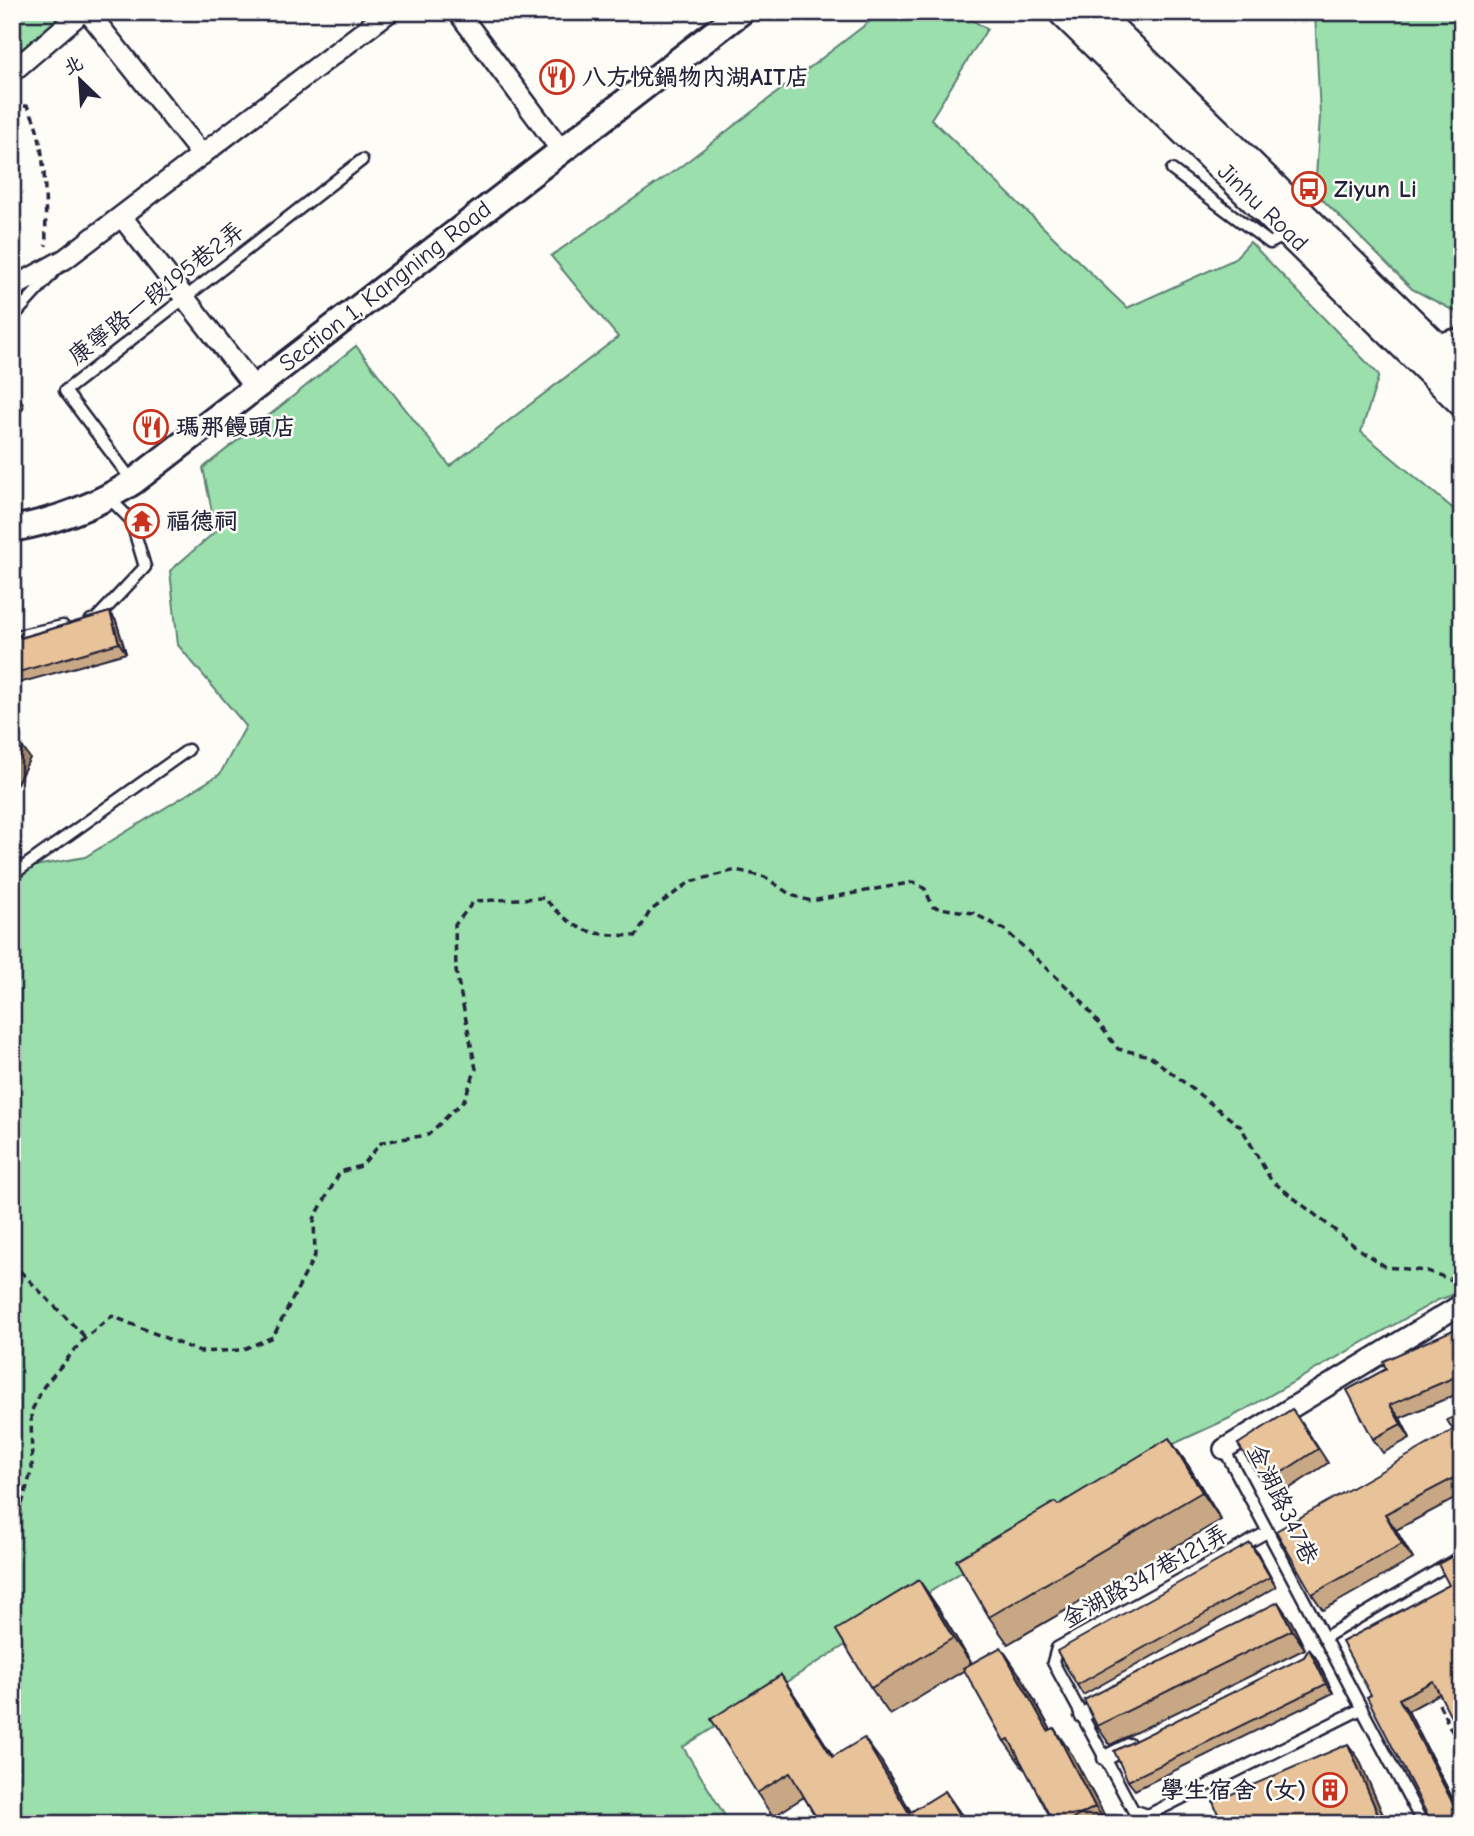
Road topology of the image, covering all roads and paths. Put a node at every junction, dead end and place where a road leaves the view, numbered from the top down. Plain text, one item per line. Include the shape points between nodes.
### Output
1 (82, 12) edge
2 (88, 12) edge
3 (389, 12) edge
4 (458, 12) edge
5 (741, 12) edge
6 (1063, 12) edge
7 (1094, 12) edge
8 (12, 72) edge
9 (12, 107) edge
10 (561, 149) junction
11 (202, 155) junction
12 (362, 160) dead end
13 (1172, 170) dead end
14 (122, 217) junction
15 (1290, 233) junction
16 (65, 259) junction
17 (47, 270) junction
18 (12, 288) edge
19 (185, 297) junction
20 (12, 318) edge
21 (1462, 338) edge
22 (1424, 349) junction
23 (1462, 372) edge
24 (254, 387) junction
25 (1462, 402) edge
26 (133, 482) junction
27 (109, 498) junction
28 (12, 529) edge
29 (84, 622) edge
30 (72, 624) edge
31 (12, 637) edge
32 (188, 750) dead end
33 (12, 875) edge
34 (12, 1263) edge
35 (1462, 1289) edge
36 (1462, 1304) edge
37 (86, 1338) junction
38 (1224, 1449) joint
39 (1267, 1532) junction
40 (12, 1539) edge
41 (1462, 1556) edge
42 (1324, 1638) junction
43 (1120, 1697) edge
44 (1439, 1704) edge
45 (1361, 1709) junction
46 (1082, 1715) junction
47 (1141, 1740) edge
48 (1462, 1752) edge
49 (1105, 1758) junction
50 (1423, 1824) edge

1 - 8 street
2 - 11 street
3 - 11 street
4 - 10 street
5 - 10 street, Section 1, Kangning Road
6 - 15 main road, Jinhu Road
7 - 22 main road, Jinhu Road
9 - 17 path via 27,106 35,119
10 - 24 street, Section 1, Kangning Road
11 - 14 street
12 - 19 lane, 康寧路一段195巷2弄
13 - 15 lane via 1270,243
14 - 16 street
14 - 19 street
15 - 22 main road, Jinhu Road
16 - 17 street
16 - 20 lane
17 - 18 street
19 - 24 street
19 - 26 lane, 康寧路一段195巷2弄 via 65,391
21 - 22 lane via 1453,335
22 - 23 main road, Jinhu Road
22 - 25 main road, Jinhu Road
24 - 26 street, Section 1, Kangning Road
26 - 27 street, Section 1, Kangning Road
27 - 28 street, Section 1, Kangning Road via 43,524
27 - 29 lane via 131,520 145,567 96,619
30 - 31 lane
32 - 33 lane
34 - 37 path
35 - 37 path via 1455,1281 1427,1271 1386,1266 1303,1207 1270,1180 1241,1128 1150,1056 1118,1049 1080,999 1006,930 973,913 933,906 925,889 914,882 811,901 791,895 765,877 736,870 690,882 650,911 636,936 598,935 569,925 544,898 474,901 456,925 456,971 476,1069 464,1100 428,1135 382,1142 361,1166 340,1172 314,1219 315,1255 273,1337 241,1350 200,1352 112,1316
36 - 38 street, 金湖路347巷
37 - 40 path via 44,1386 31,1412 32,1469
38 - 39 lane, 金湖路347巷
39 - 42 lane, 金湖路347巷
39 - 46 lane, 金湖路347巷121弄 via 1057,1648 1053,1662
41 - 42 lane
42 - 45 lane, 金湖路347巷
43 - 46 street
44 - 48 path
45 - 49 lane, 金湖路347巷121弄 via 1148,1815 1133,1810
45 - 50 lane, 金湖路347巷
46 - 49 lane, 金湖路347巷121弄
47 - 49 street

